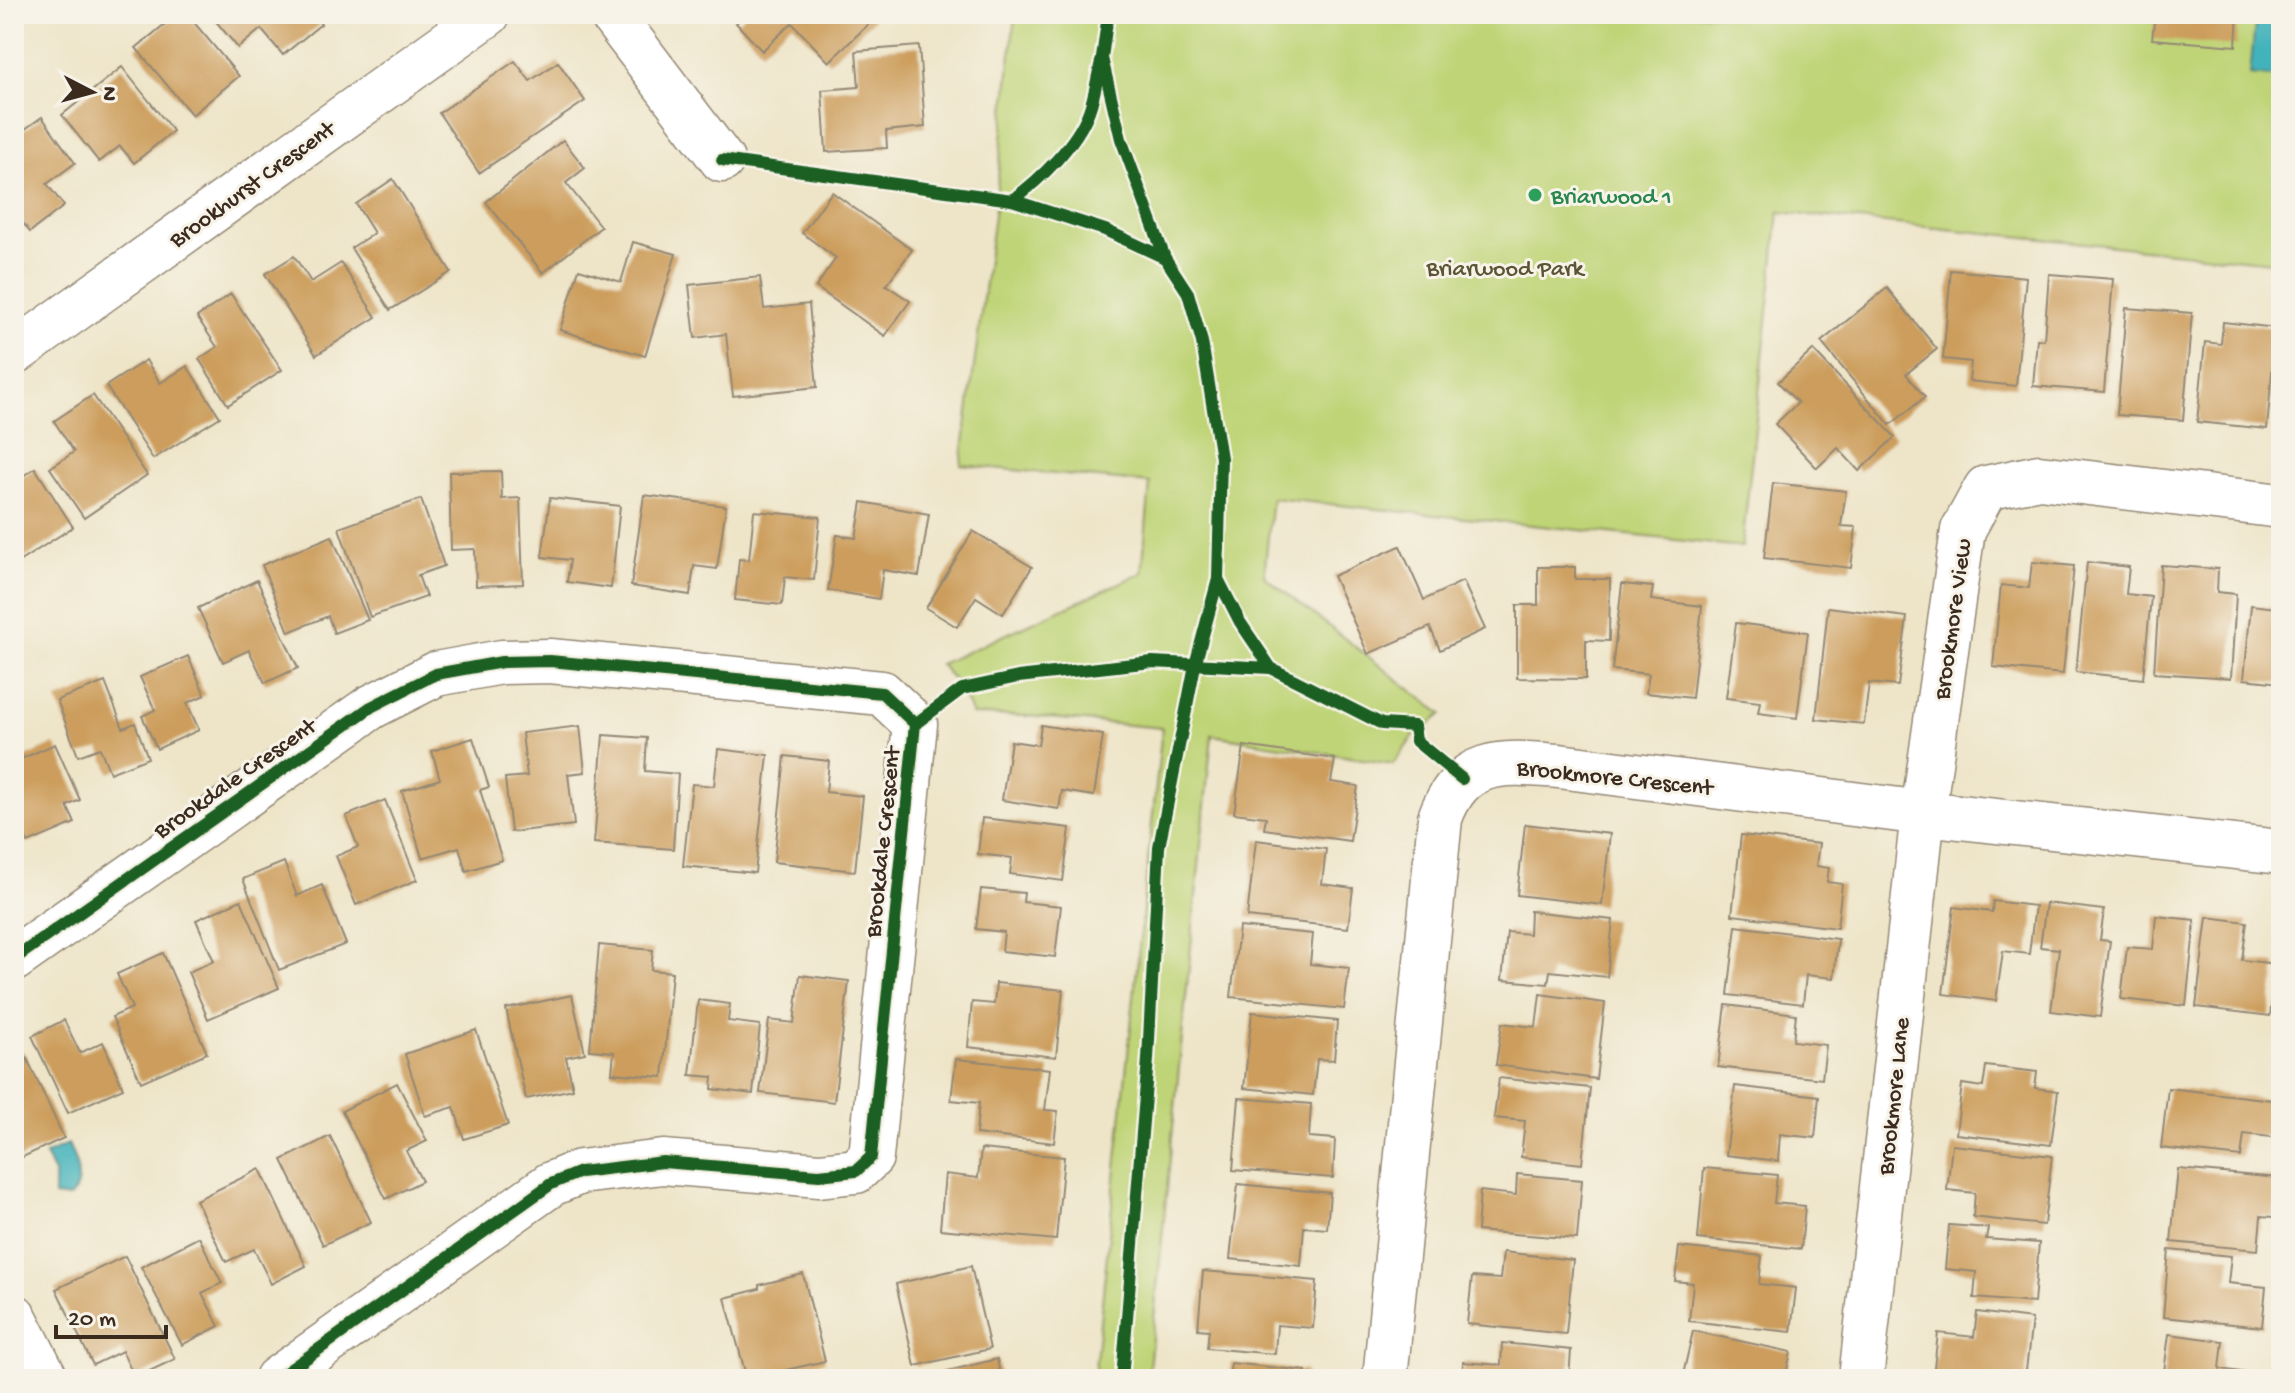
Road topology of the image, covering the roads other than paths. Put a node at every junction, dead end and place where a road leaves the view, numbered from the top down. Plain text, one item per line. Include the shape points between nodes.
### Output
1 (488, 14) edge
2 (611, 14) edge
3 (722, 160) dead end
4 (14, 353) edge
5 (2281, 506) edge
6 (1923, 813) junction
7 (2281, 852) edge
8 (14, 959) edge
9 (14, 1316) edge
10 (46, 1379) edge
11 (277, 1379) edge
12 (1385, 1379) edge
13 (1861, 1379) edge

1 - 4 street, Brookhurst Crescent
2 - 3 street
5 - 6 street, Brookmore View via 2039,477 1986,488 1963,530
6 - 7 street, Brookmore Crescent
6 - 12 street, Brookmore Crescent via 1519,763 1487,766 1462,779 1447,796 1440,818
6 - 13 street, Brookmore Lane
8 - 11 street, Brookdale Crescent via 371,707 436,674 502,662 550,661 882,693 915,724 871,1157 856,1171 819,1175 663,1162 580,1172 551,1184
9 - 10 street

